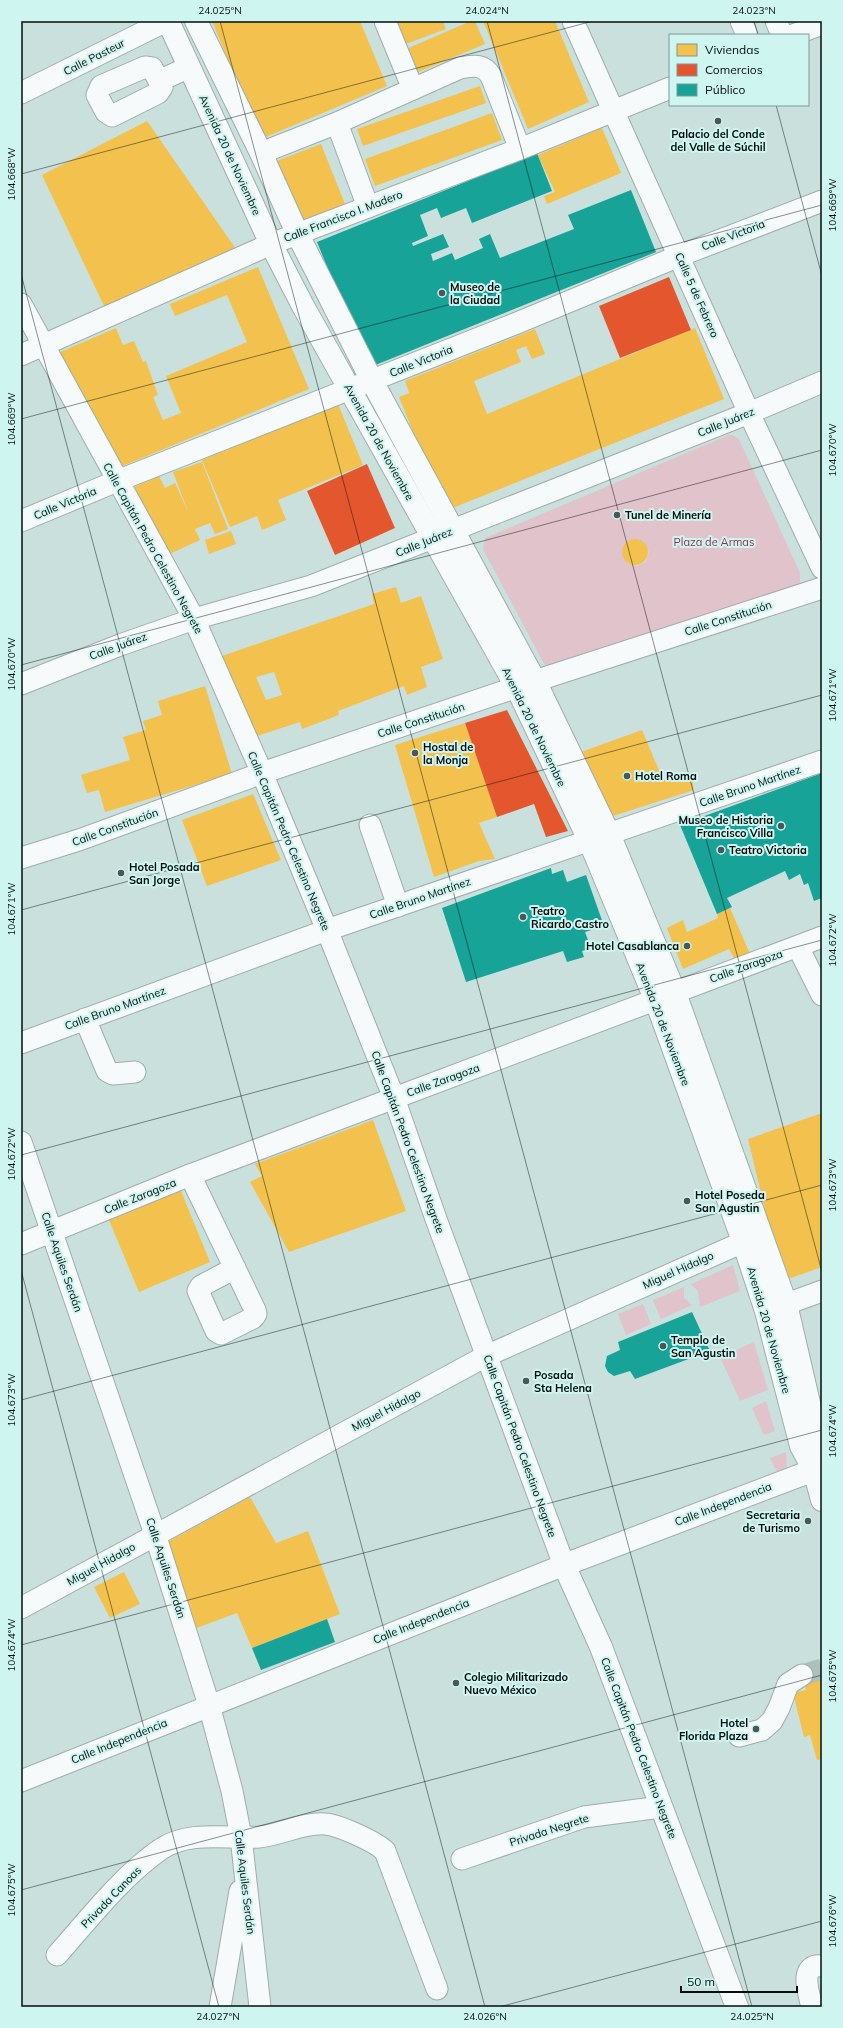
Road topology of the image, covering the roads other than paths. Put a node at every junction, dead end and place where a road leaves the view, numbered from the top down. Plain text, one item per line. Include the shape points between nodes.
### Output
1 (167, 21) edge
2 (196, 21) edge
3 (385, 21) edge
4 (573, 21) edge
5 (741, 21) edge
6 (776, 21) edge
7 (822, 24) edge
8 (747, 34) edge
9 (782, 34) edge
10 (796, 34) edge
11 (189, 66) junction
12 (159, 81) dead end
13 (669, 88) edge
14 (413, 89) junction
15 (21, 94) edge
16 (613, 109) junction
17 (338, 123) junction
18 (520, 149) junction
19 (260, 153) junction
20 (822, 201) edge
21 (368, 207) junction
22 (298, 235) junction
23 (271, 244) junction
24 (679, 256) junction
25 (21, 304) edge
26 (43, 346) junction
27 (21, 355) edge
28 (372, 380) junction
29 (822, 382) edge
30 (350, 388) junction
31 (749, 413) junction
32 (117, 481) junction
33 (21, 521) edge
34 (452, 530) junction
35 (433, 539) junction
36 (822, 568) edge
37 (822, 588) edge
38 (194, 619) junction
39 (21, 684) edge
40 (526, 684) junction
41 (822, 761) edge
42 (262, 773) junction
43 (370, 825) dead end
44 (599, 837) junction
45 (21, 858) edge
46 (398, 906) junction
47 (327, 930) junction
48 (822, 937) edge
49 (798, 947) junction
50 (822, 995) edge
51 (665, 997) junction
52 (85, 1019) junction
53 (21, 1043) edge
54 (135, 1072) dead end
55 (394, 1098) junction
56 (21, 1142) edge
57 (190, 1175) junction
58 (52, 1232) junction
59 (752, 1237) junction
60 (21, 1244) edge
61 (235, 1268) dead end
62 (822, 1290) edge
63 (776, 1308) junction
64 (486, 1356) junction
65 (820, 1470) edge
66 (822, 1500) edge
67 (155, 1534) junction
68 (564, 1565) junction
69 (21, 1608) edge
70 (802, 1675) tunnel mouth
71 (209, 1705) junction
72 (738, 1736) dead end
73 (21, 1781) edge
74 (661, 1806) junction
75 (241, 1837) junction
76 (462, 1859) dead end
77 (244, 1868) junction
78 (57, 1955) dead end
79 (822, 1966) edge
80 (437, 1989) dead end
81 (220, 2007) edge
82 (260, 2007) edge
83 (737, 2007) edge
84 (812, 2007) edge

1 - 11 main road, Avenida 20 de Noviembre
1 - 15 street, Calle Pasteur
2 - 19 main road, Avenida 20 de Noviembre
3 - 14 street
4 - 16 street, Calle 5 de Febrero
5 - 8 street
6 - 9 street
7 - 10 street
11 - 12 street
11 - 23 main road, Avenida 20 de Noviembre
13 - 16 street, Calle Francisco I. Madero
14 - 17 street
14 - 18 street via 460,68 473,66 485,69 491,76
16 - 18 street, Calle Francisco I. Madero
16 - 24 street, Calle 5 de Febrero
17 - 19 street
17 - 21 street
18 - 21 street, Calle Francisco I. Madero
19 - 22 main road, Avenida 20 de Noviembre
20 - 24 street, Calle Victoria
21 - 22 street, Calle Francisco I. Madero
22 - 23 street, Calle Francisco I. Madero
22 - 28 main road, Avenida 20 de Noviembre
23 - 26 street, Calle Francisco I. Madero
23 - 30 main road, Avenida 20 de Noviembre
24 - 28 street, Calle Victoria
24 - 31 street, Calle 5 de Febrero
25 - 26 street, Calle Capitán Pedro Celestino Negrete
26 - 27 street, Calle Francisco I. Madero
26 - 32 street, Calle Capitán Pedro Celestino Negrete
28 - 30 street, Calle Victoria
28 - 34 main road, Avenida 20 de Noviembre
29 - 31 street, Calle Juárez
30 - 32 street, Calle Victoria
30 - 35 main road, Avenida 20 de Noviembre
31 - 34 street, Calle Juárez
31 - 36 street, Calle 5 de Febrero
32 - 33 street, Calle Victoria
32 - 38 street, Calle Capitán Pedro Celestino Negrete
34 - 35 street, Calle Juárez
34 - 40 main road, Avenida 20 de Noviembre
35 - 38 street, Calle Juárez via 311,586
35 - 40 main road, Avenida 20 de Noviembre
37 - 40 street, Calle Constitución
38 - 39 street, Calle Juárez
38 - 42 street, Calle Capitán Pedro Celestino Negrete
40 - 42 street, Calle Constitución
40 - 44 main road, Avenida 20 de Noviembre
41 - 44 street, Calle Bruno Martínez
42 - 45 street, Calle Constitución via 79,840
42 - 47 street, Calle Capitán Pedro Celestino Negrete
43 - 46 street
44 - 46 street, Calle Bruno Martínez
44 - 51 main road, Avenida 20 de Noviembre
46 - 47 street, Calle Bruno Martínez
47 - 52 street, Calle Bruno Martínez
47 - 55 street, Calle Capitán Pedro Celestino Negrete
48 - 49 street, Calle Zaragoza
49 - 50 street
49 - 51 street, Calle Zaragoza
51 - 55 street, Calle Zaragoza
51 - 59 main road, Avenida 20 de Noviembre
52 - 53 street, Calle Bruno Martínez
52 - 54 street via 107,1071 113,1074
55 - 57 street, Calle Zaragoza
55 - 64 street, Calle Capitán Pedro Celestino Negrete
56 - 58 street, Calle Aquiles Serdán
57 - 58 street, Calle Zaragoza
57 - 61 street
58 - 60 street, Calle Zaragoza
58 - 67 street, Calle Aquiles Serdán
59 - 63 main road, Avenida 20 de Noviembre
59 - 64 street, Miguel Hidalgo
62 - 63 street
63 - 65 main road, Avenida 20 de Noviembre via 818,1442
64 - 67 street, Miguel Hidalgo
64 - 68 street, Calle Capitán Pedro Celestino Negrete
65 - 66 main road, Avenida 20 de Noviembre
65 - 68 main road, Calle Independencia
67 - 69 street, Miguel Hidalgo
67 - 71 street, Calle Aquiles Serdán
68 - 71 street, Calle Independencia
68 - 74 main road, Calle Capitán Pedro Celestino Negrete via 601,1647
70 - 72 street via 788,1684 772,1721 762,1730
71 - 73 street, Calle Independencia
71 - 75 street, Calle Aquiles Serdán via 232,1791
74 - 76 street, Privada Negrete via 584,1817
74 - 83 main road, Calle Capitán Pedro Celestino Negrete
75 - 77 street, Calle Aquiles Serdán
75 - 78 street, Privada Canoas via 198,1838 176,1842 162,1849 133,1873
75 - 80 street, Privada Canoas via 325,1824 379,1846 390,1860
77 - 81 street
77 - 82 street, Calle Aquiles Serdán
79 - 84 street via 810,1968 806,1976

